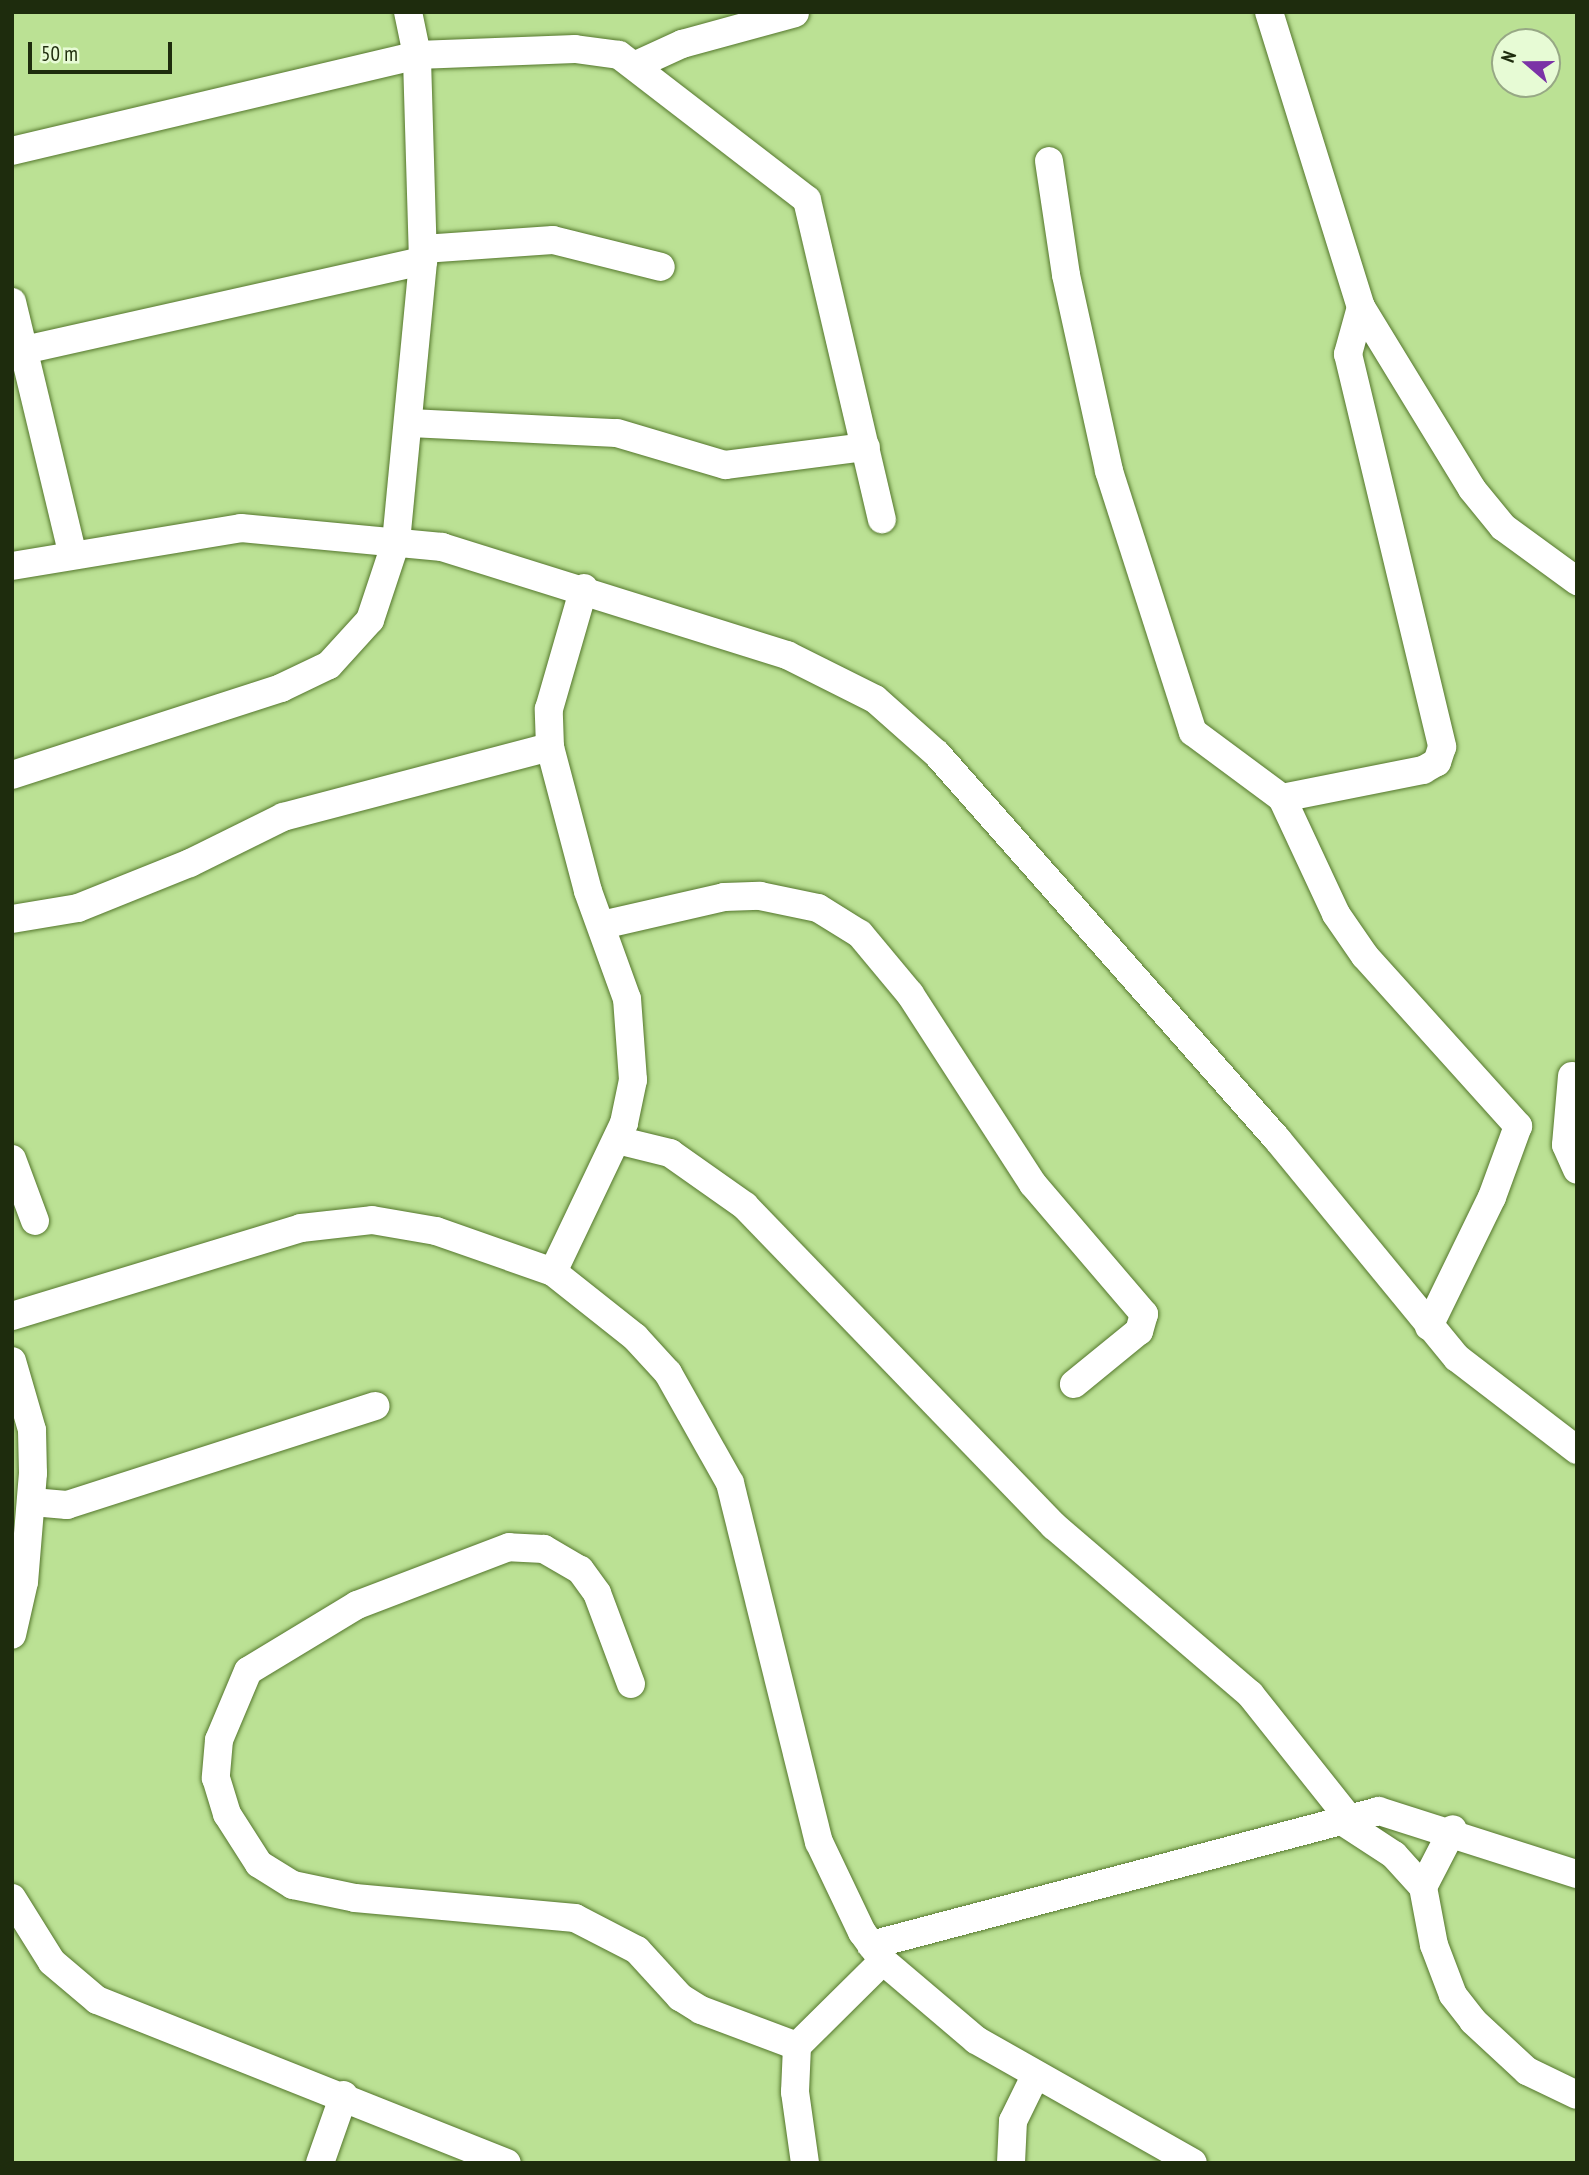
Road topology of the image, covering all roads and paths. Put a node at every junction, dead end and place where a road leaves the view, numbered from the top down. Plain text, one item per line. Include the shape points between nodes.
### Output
1 (408, 12) edge
2 (1269, 12) edge
3 (795, 13) edge
4 (416, 55) junction
5 (636, 65) junction
6 (12, 151) edge
7 (1049, 162) dead end
8 (423, 255) junction
9 (661, 267) dead end
10 (12, 302) edge
11 (1361, 307) junction
12 (24, 350) junction
13 (410, 423) junction
14 (866, 447) junction
15 (882, 519) dead end
16 (396, 542) junction
17 (72, 552) junction
18 (12, 566) edge
19 (1577, 581) edge
20 (584, 588) junction
21 (550, 747) junction
22 (12, 775) edge
23 (1282, 798) junction
24 (12, 919) edge
25 (602, 925) junction
26 (1572, 1076) dead end
27 (617, 1140) junction
28 (12, 1159) edge
29 (1577, 1170) edge
30 (35, 1221) dead end
31 (553, 1272) junction
32 (12, 1317) edge
33 (1429, 1326) junction
34 (12, 1361) edge
35 (1074, 1384) dead end
36 (376, 1406) dead end
37 (1577, 1450) edge
38 (32, 1502) junction
39 (12, 1635) edge
40 (631, 1684) dead end
41 (1343, 1818) junction
42 (1452, 1829) junction
43 (1577, 1874) edge
44 (1423, 1887) junction
45 (12, 1898) edge
46 (877, 1953) junction
47 (797, 2046) junction
48 (1035, 2076) junction
49 (344, 2095) junction
50 (1577, 2095) edge
51 (320, 2163) edge
52 (508, 2163) edge
53 (805, 2163) edge
54 (1011, 2163) edge
55 (1192, 2163) edge

1 - 4 street
2 - 11 street
3 - 5 street via 682,44
4 - 5 street via 602,50
4 - 6 street
4 - 8 street
5 - 14 street via 807,200
7 - 23 street via 1088,386 1177,691 1194,732 1210,749
8 - 9 street via 553,240
8 - 12 street
8 - 13 street
10 - 12 street
11 - 19 street via 1472,489 1503,527
11 - 23 street via 1348,354 1442,747 1437,762 1423,771
12 - 17 street
13 - 14 street via 617,433 725,465
13 - 16 street
14 - 15 street
16 - 17 street via 241,528
16 - 20 street via 442,547
16 - 22 street via 370,620 329,665 281,688
17 - 18 street
20 - 21 street via 549,709
20 - 33 street via 829,673 906,726 1277,1139
21 - 24 street via 283,817 190,863 78,908
21 - 25 street
23 - 33 street via 1336,914 1365,956 1518,1126 1492,1197
25 - 27 street via 634,1038 634,1080
25 - 35 street via 724,897 760,896 818,908 860,934 910,994 1033,1184 1144,1314 1139,1331
26 - 29 street via 1566,1145
27 - 31 street
27 - 41 street via 670,1153 745,1206 1054,1526 1250,1694
28 - 30 street
31 - 32 street via 436,1231 372,1220 301,1228
31 - 46 street via 635,1337 668,1373 730,1483 819,1842
33 - 37 street via 1491,1390
34 - 38 street via 32,1430
36 - 38 street via 67,1505
38 - 39 street
40 - 47 street via 597,1593 580,1570 544,1549 509,1547 357,1605 248,1671 219,1740 216,1778 227,1814 259,1864 293,1885 355,1898 555,1912 637,1950 680,1997 701,2010
41 - 42 street via 1404,1814
41 - 44 street via 1394,1854
41 - 46 street
42 - 43 street
42 - 44 street
44 - 50 street via 1434,1945 1453,1995 1518,2064
45 - 49 street via 52,1962 97,2000
46 - 47 street
46 - 48 street via 976,2040
47 - 53 street via 795,2092
48 - 54 street via 1013,2120
48 - 55 street
49 - 51 street
49 - 52 street

